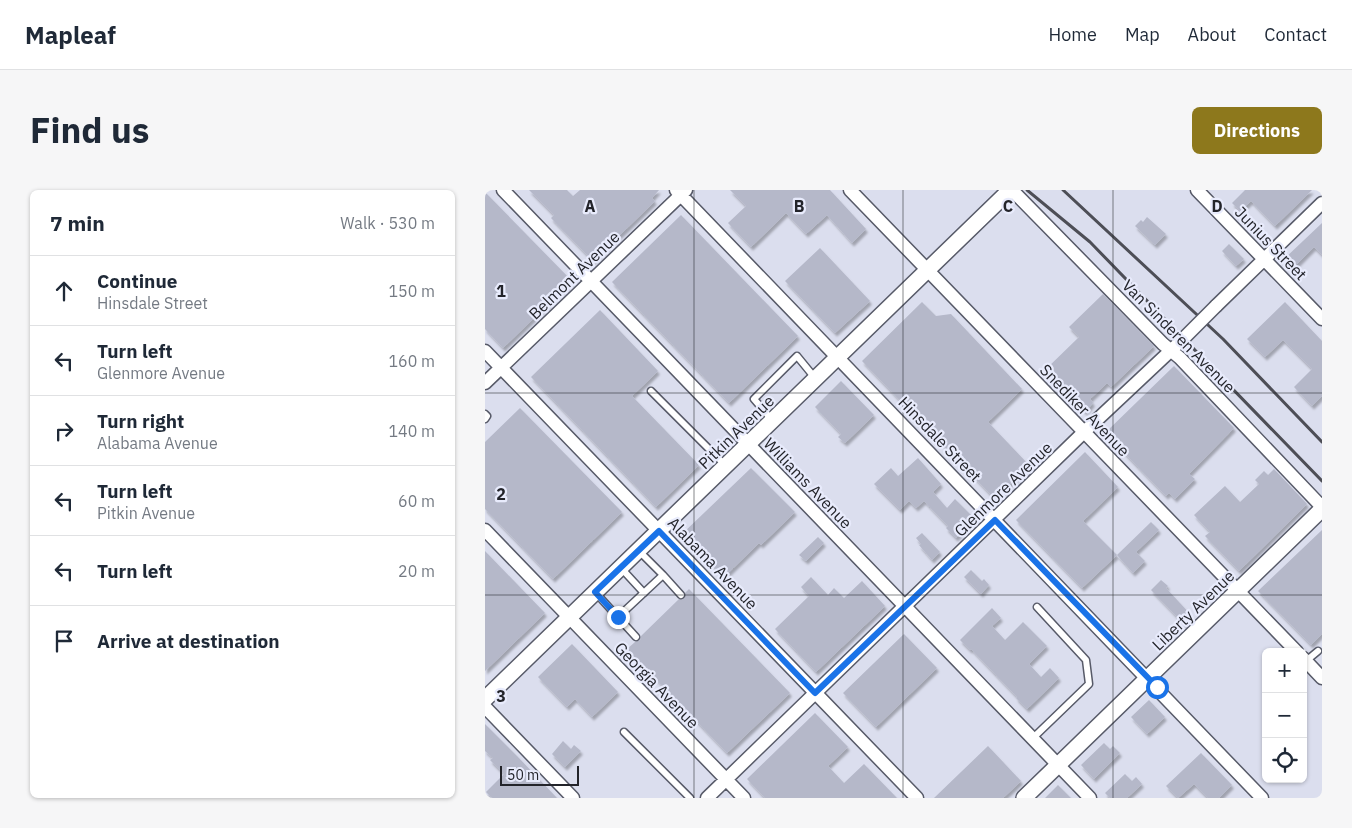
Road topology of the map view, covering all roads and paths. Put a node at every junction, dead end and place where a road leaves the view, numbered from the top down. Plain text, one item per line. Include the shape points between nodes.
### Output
1 (503, 190) edge
2 (850, 190) edge
3 (1011, 190) edge
4 (1197, 190) edge
5 (681, 192) edge
6 (1322, 203) edge
7 (1264, 259) junction
8 (928, 271) junction
9 (591, 281) junction
10 (1322, 319) edge
11 (1170, 350) junction
12 (485, 351) edge
13 (838, 358) junction
14 (501, 368) junction
15 (816, 379) junction
16 (485, 383) edge
17 (651, 392) dead end
18 (485, 414) edge
19 (485, 419) edge
20 (773, 420) junction
21 (1084, 432) junction
22 (748, 444) junction
23 (726, 466) junction
24 (1322, 508) edge
25 (995, 520) junction
26 (485, 530) edge
27 (659, 531) junction
28 (639, 550) junction
29 (621, 568) junction
30 (663, 575) junction
31 (1239, 591) junction
32 (595, 592) junction
33 (644, 593) junction
34 (681, 595) dead end
35 (905, 606) junction
36 (1037, 607) dead end
37 (618, 617) junction
38 (569, 618) junction
39 (636, 637) dead end
40 (1293, 648) edge
41 (1318, 651) dead end
42 (1307, 655) edge
43 (1307, 662) edge
44 (1148, 678) junction
45 (1322, 678) edge
46 (815, 693) junction
47 (485, 699) edge
48 (485, 707) edge
49 (624, 732) dead end
50 (1033, 738) junction
51 (1059, 765) junction
52 (726, 780) junction
53 (573, 798) edge
54 (690, 798) edge
55 (707, 798) edge
56 (743, 798) edge
57 (917, 798) edge
58 (1024, 798) edge
59 (1090, 798) edge
60 (1262, 798) edge

1 - 9 street, Williams Avenue
2 - 8 street, Snediker Avenue
3 - 8 street, Pitkin Avenue
3 - 11 street, Van Sinderen Avenue
4 - 7 street, Junius Street
5 - 9 street, Belmont Avenue
5 - 13 street, Hinsdale Street
6 - 7 street, Glenmore Avenue
7 - 10 street, Junius Street
7 - 11 street, Glenmore Avenue, bridge
8 - 13 street, Pitkin Avenue
8 - 21 street, Snediker Avenue
9 - 14 street, Belmont Avenue
9 - 22 street, Williams Avenue
11 - 21 street, Glenmore Avenue
11 - 24 street, Van Sinderen Avenue
12 - 14 street, Alabama Avenue
13 - 15 street, Pitkin Avenue
13 - 25 street, Hinsdale Street
14 - 16 street, Belmont Avenue
14 - 27 street, Alabama Avenue
15 - 20 street, Pitkin Avenue
15 - 20 lane via 797,356 753,399
17 - 23 lane
18 - 19 lane
20 - 22 street, Pitkin Avenue
21 - 25 street, Glenmore Avenue
21 - 31 street, Snediker Avenue
22 - 23 street, Pitkin Avenue
22 - 35 street, Williams Avenue
23 - 27 street, Pitkin Avenue
24 - 31 street, Liberty Avenue
25 - 35 street, Glenmore Avenue
25 - 44 street, Hinsdale Street
26 - 38 street, Georgia Avenue
27 - 28 street, Pitkin Avenue
27 - 46 street, Alabama Avenue
28 - 29 street, Pitkin Avenue
28 - 30 lane
29 - 32 street, Pitkin Avenue
29 - 33 lane
30 - 33 lane
30 - 34 lane
31 - 40 street, Snediker Avenue
31 - 44 street, Liberty Avenue
32 - 37 lane
32 - 38 street, Pitkin Avenue
33 - 37 lane
35 - 46 street, Glenmore Avenue
35 - 50 street, Williams Avenue
36 - 50 lane via 1086,660 1089,684
37 - 39 lane
38 - 47 street, Pitkin Avenue
38 - 52 street, Georgia Avenue
41 - 42 lane
43 - 45 street, Snediker Avenue
44 - 51 street, Liberty Avenue
44 - 60 street, Hinsdale Street
46 - 52 street, Glenmore Avenue
46 - 57 street, Alabama Avenue
48 - 53 street
49 - 54 lane
50 - 51 street, Williams Avenue
51 - 58 street, Liberty Avenue
51 - 59 street, Williams Avenue
52 - 55 street, Glenmore Avenue
52 - 56 street, Georgia Avenue

